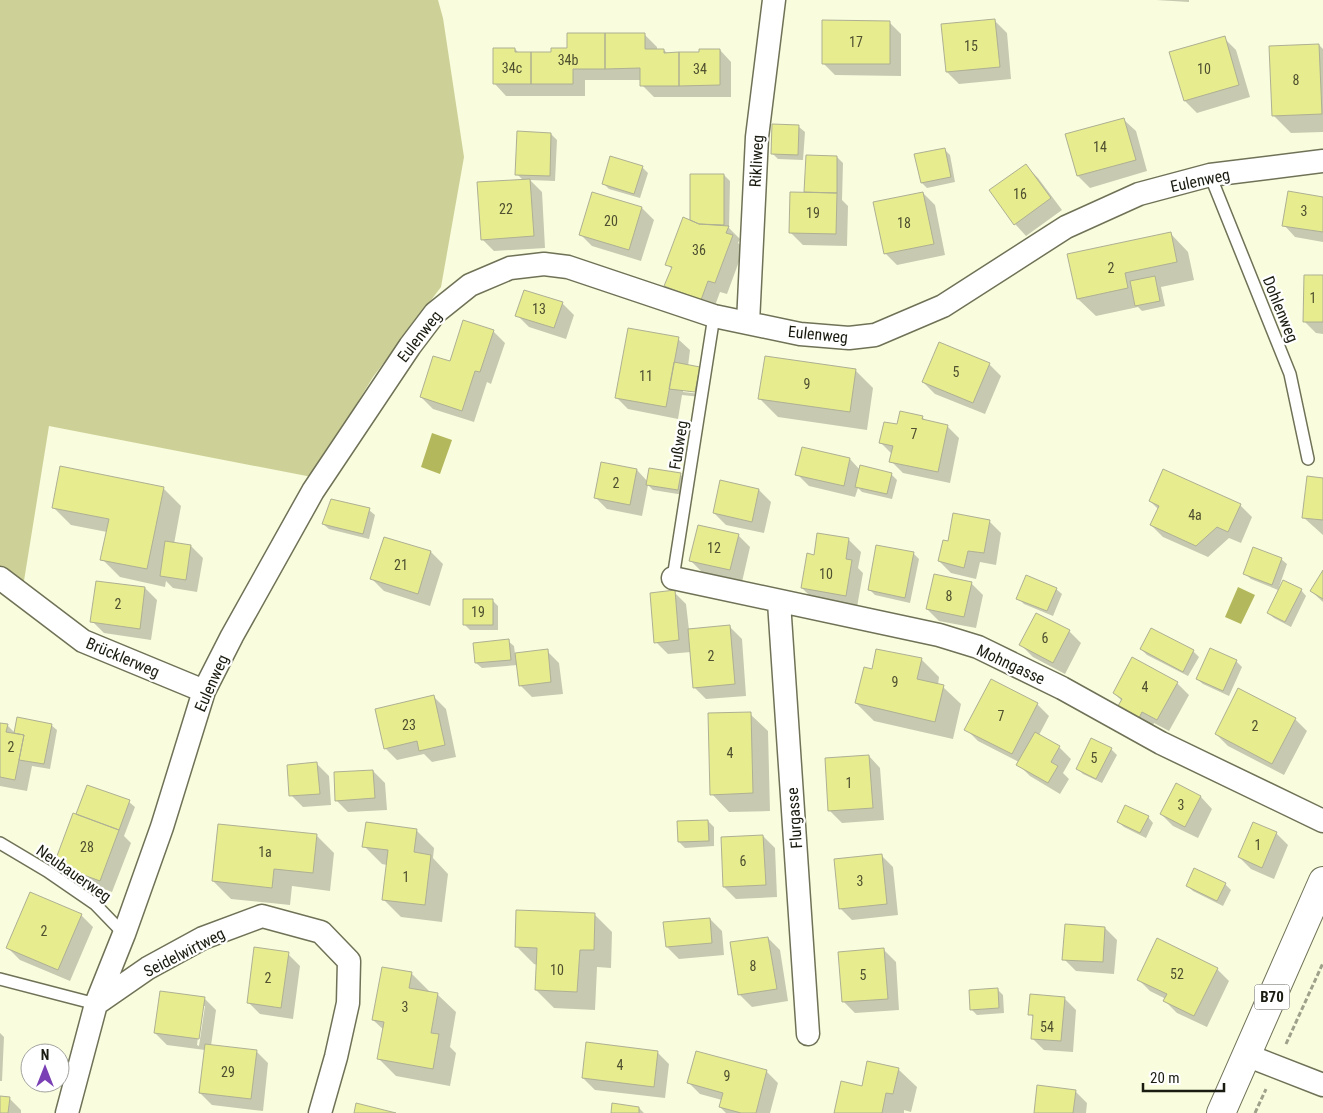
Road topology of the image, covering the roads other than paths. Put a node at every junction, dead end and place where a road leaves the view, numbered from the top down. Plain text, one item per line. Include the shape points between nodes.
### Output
1 (774, 0) edge
2 (1323, 161) edge
3 (1210, 175) junction
4 (714, 316) junction
5 (748, 323) junction
6 (1308, 459) dead end
7 (0, 578) edge
8 (673, 578) joint
9 (779, 602) junction
10 (204, 691) junction
11 (1323, 821) edge
12 (0, 843) edge
13 (1323, 881) edge
14 (124, 934) junction
15 (0, 979) edge
16 (96, 1004) junction
17 (808, 1034) dead end
18 (1246, 1055) junction
19 (1323, 1085) edge
20 (67, 1113) edge
21 (320, 1113) edge
22 (1221, 1113) edge

1 - 5 street, Rikliweg via 757,137
2 - 3 street, Eulenweg
3 - 5 street, Eulenweg via 1139,194 1066,227 943,306 875,335 841,338 800,334
3 - 6 lane, Dohlenweg via 1290,374
4 - 5 street, Eulenweg
4 - 8 lane, Fußweg
4 - 10 street, Eulenweg via 554,265 510,268 470,285 435,313 313,491
7 - 10 street, Brücklerweg via 83,641
8 - 9 street, Mohngasse
9 - 11 street, Mohngasse via 939,635 978,647 1062,688 1161,743
9 - 17 street, Flurgasse
10 - 14 street, Eulenweg via 162,827
12 - 14 lane, Neubauerweg via 95,904
13 - 18 main road, B70
14 - 16 street, Eulenweg
15 - 16 lane
16 - 20 street, Eulenweg
16 - 21 street, Seidelwirtweg via 148,968 204,938 262,916 321,932 349,961 349,969 348,1003
18 - 19 street
18 - 22 main road, B70

